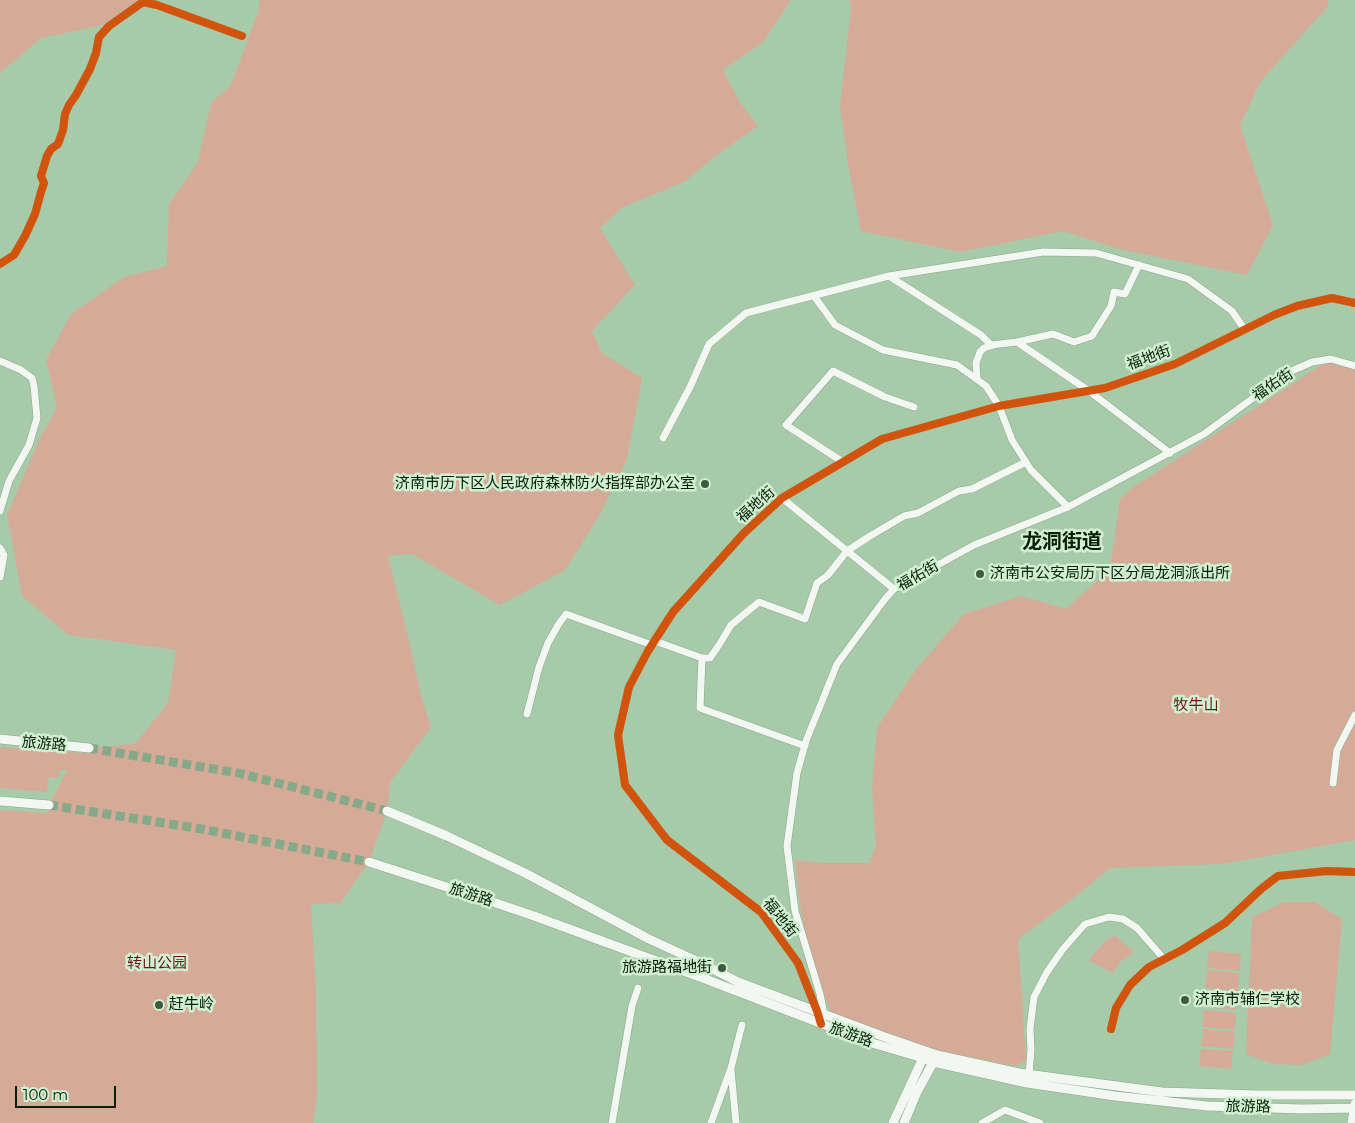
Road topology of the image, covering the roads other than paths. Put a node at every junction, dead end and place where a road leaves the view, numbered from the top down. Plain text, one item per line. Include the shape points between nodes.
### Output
1 (242, 36) dead end
2 (0, 264) edge
3 (1139, 265) junction
4 (889, 276) junction
5 (814, 296) junction
6 (1355, 303) edge
7 (1244, 330) junction
8 (1017, 342) junction
9 (991, 345) junction
10 (0, 361) edge
11 (1355, 366) edge
12 (977, 379) junction
13 (1089, 391) junction
14 (999, 406) junction
15 (914, 407) dead end
16 (663, 438) dead end
17 (1170, 453) junction
18 (843, 462) junction
19 (1026, 462) junction
20 (782, 498) junction
21 (1068, 507) junction
22 (0, 511) edge
23 (0, 548) edge
24 (847, 551) junction
25 (0, 577) edge
26 (894, 589) junction
27 (653, 643) junction
28 (702, 658) junction
29 (527, 714) dead end
30 (1355, 714) edge
31 (0, 740) edge
32 (805, 746) junction
33 (89, 748) tunnel mouth
34 (1333, 783) dead end
35 (0, 801) edge
36 (49, 805) tunnel mouth
37 (387, 811) tunnel mouth
38 (369, 862) tunnel mouth
39 (1355, 872) edge
40 (1164, 959) junction
41 (638, 988) dead end
42 (820, 1013) junction
43 (822, 1024) junction
44 (742, 1025) dead end
45 (1111, 1029) dead end
46 (924, 1054) junction
47 (935, 1058) junction
48 (731, 1068) junction
49 (1029, 1074) junction
50 (1355, 1095) edge
51 (1355, 1107) edge
52 (612, 1123) edge
53 (711, 1123) edge
54 (736, 1123) edge
55 (893, 1123) edge
56 (904, 1123) edge
57 (982, 1123) edge
58 (1040, 1123) edge
59 (1352, 1123) edge

1 - 2 street via 143,2 109,26 99,38 90,69 68,105 58,144 51,149 41,176 44,183 25,236 14,255
3 - 4 street via 1096,253 1044,252
3 - 7 street via 1188,279 1232,311
3 - 8 street via 1125,294 1114,292 1111,306 1092,336 1074,342 1053,334
4 - 5 street
4 - 9 street via 981,335
5 - 12 street via 835,325 883,350 957,365
5 - 16 street via 746,313 709,344
6 - 7 street, 福地街 via 1332,298 1297,306
7 - 13 street, 福地街 via 1175,364
8 - 9 street
8 - 13 street
9 - 12 street via 980,352 976,363
10 - 22 street via 32,378 37,418 29,445 9,481
11 - 17 street, 福佑街 via 1331,359 1312,362 1287,374 1208,432
12 - 14 street via 986,386
13 - 14 street, 福地街
13 - 17 street
14 - 18 street, 福地街 via 882,439
14 - 19 street via 1012,440
15 - 18 street via 885,397 833,371 786,425
17 - 21 street, 福佑街
18 - 20 street, 福地街
19 - 21 street
19 - 24 street via 918,513 904,516
20 - 24 street
20 - 27 street, 福地街 via 744,533 673,612
21 - 26 street, 福佑街 via 974,546
23 - 25 street via 4,555
24 - 26 street
24 - 28 street via 817,583 805,619 759,602 731,625 710,658
26 - 32 street, 福佑街 via 837,664
27 - 28 street
27 - 29 street via 566,614 548,643 539,666
27 - 42 street, 福地街 via 629,687 618,734 625,785 667,840 761,912 798,963
28 - 32 street via 700,708
30 - 34 street via 1337,750
31 - 33 main road, 旅游路
32 - 42 street, 福佑街 via 797,773 787,846 795,911 820,994
35 - 36 main road
37 - 42 main road, 旅游路 via 525,873 648,939 738,982
38 - 43 main road, 旅游路 via 534,916
39 - 40 street via 1278,876 1225,924
40 - 45 street via 1130,985 1116,1008
40 - 49 street via 1137,928 1123,919 1109,917 1085,924 1063,949 1034,997
41 - 52 street
42 - 43 street, 福佑街
42 - 46 main road, 旅游路
43 - 46 main road, 旅游路 via 872,1043
44 - 48 street
46 - 47 main road, 旅游路
46 - 55 main road
47 - 49 main road, 旅游路
47 - 51 main road, 旅游路 via 1027,1083 1134,1098 1207,1106
47 - 56 main road
48 - 53 street
48 - 54 street
49 - 50 main road, 旅游路 via 1162,1092 1257,1096
51 - 59 main road
57 - 58 street via 1005,1110

